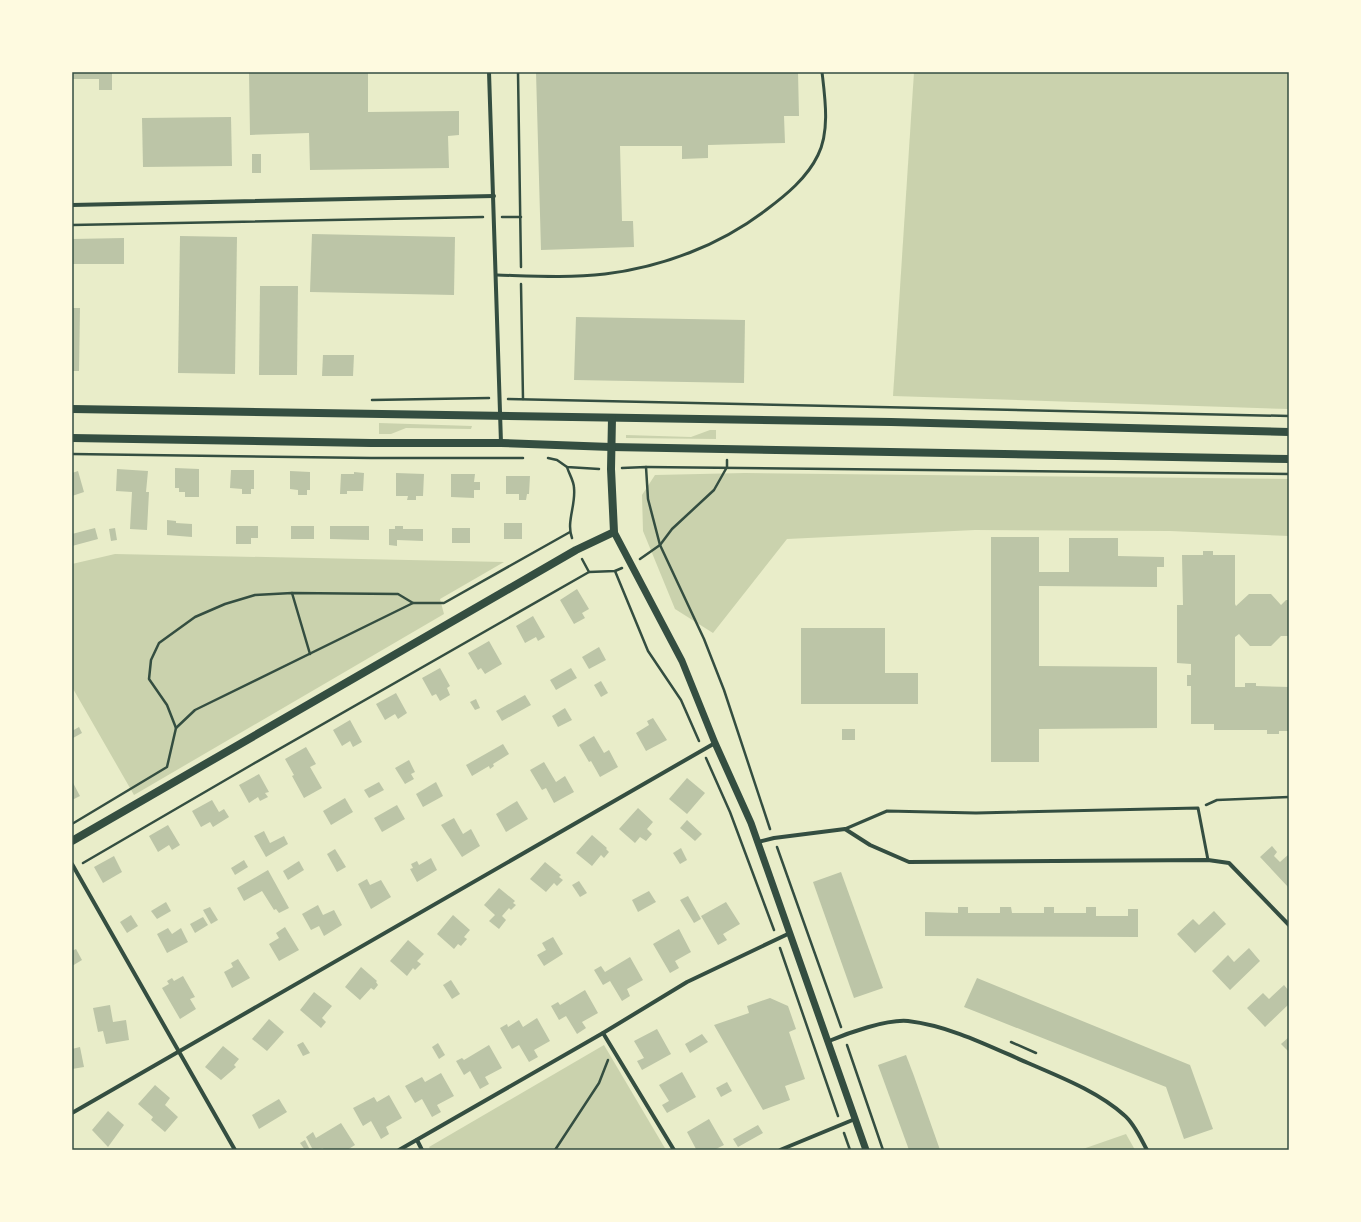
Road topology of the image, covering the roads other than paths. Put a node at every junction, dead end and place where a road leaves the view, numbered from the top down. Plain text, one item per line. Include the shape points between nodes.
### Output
1 (489, 72) edge
2 (822, 72) edge
3 (494, 196) junction
4 (72, 205) edge
5 (497, 275) junction
6 (72, 409) edge
7 (501, 416) junction
8 (612, 418) junction
9 (1289, 432) edge
10 (72, 438) edge
11 (501, 443) junction
12 (611, 447) junction
13 (1289, 459) edge
14 (614, 532) junction
15 (715, 743) junction
16 (845, 829) junction
17 (72, 841) edge
18 (758, 842) junction
19 (1208, 860) junction
20 (73, 866) edge
21 (1289, 925) edge
22 (790, 933) junction
23 (603, 1033) junction
24 (829, 1041) junction
25 (180, 1052) junction
26 (72, 1112) edge
27 (856, 1118) junction
28 (417, 1140) junction
29 (235, 1150) edge
30 (399, 1150) edge
31 (422, 1150) edge
32 (674, 1150) edge
33 (780, 1150) edge
34 (866, 1150) edge
35 (1147, 1150) edge

1 - 3 street
2 - 5 lane via 826,118 818,154 790,192 751,222 680,256 628,271 575,276
3 - 4 street
3 - 5 street
5 - 7 street
6 - 7 main road
7 - 8 main road
7 - 11 street
8 - 9 main road
8 - 12 main road
10 - 11 main road
11 - 12 main road
12 - 13 main road
12 - 14 main road
14 - 15 street via 682,661
14 - 17 main road via 576,550
15 - 18 street
15 - 25 street
16 - 18 street
16 - 19 street via 870,845 909,862
16 - 19 lane via 887,811 1145,811 1198,808
18 - 22 street
19 - 21 street via 1229,863
20 - 25 street
22 - 23 street via 687,982
22 - 24 street
23 - 28 street
23 - 32 street
24 - 27 street
24 - 35 street via 868,1027 906,1021 932,1025 970,1037 1104,1099 1125,1116
25 - 26 street
25 - 29 street
27 - 33 street
27 - 34 street
28 - 30 street
28 - 31 street

